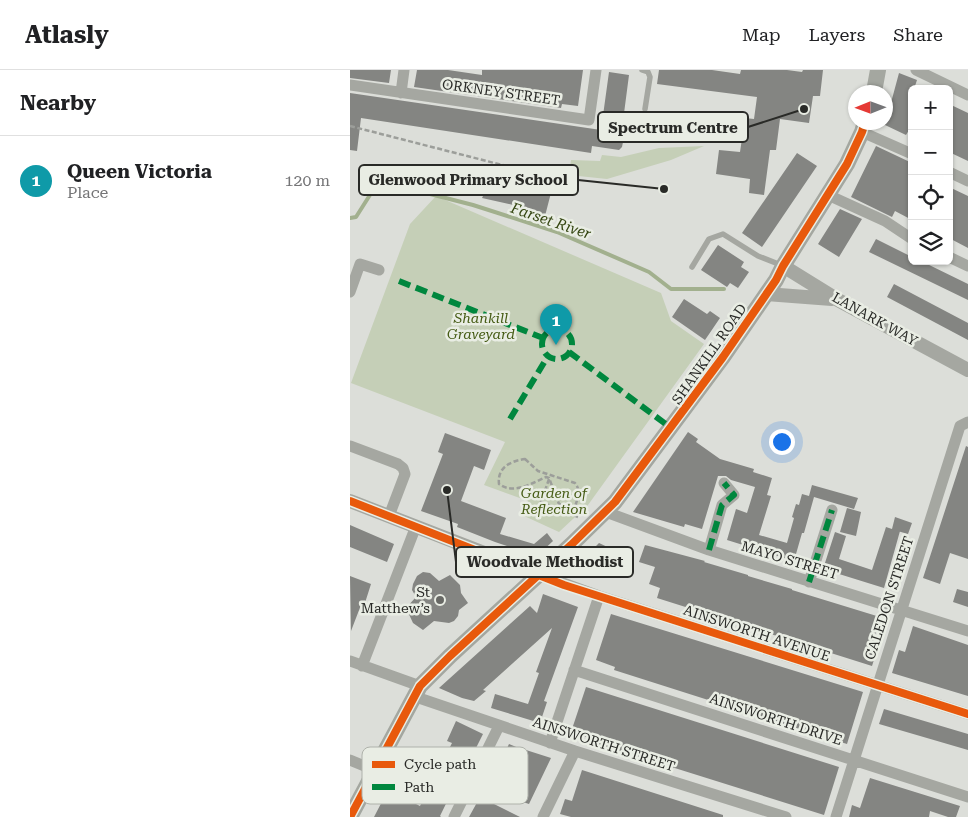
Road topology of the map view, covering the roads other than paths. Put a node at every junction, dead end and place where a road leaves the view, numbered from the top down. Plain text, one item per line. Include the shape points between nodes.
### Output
1 (404, 70) edge
2 (596, 70) edge
3 (642, 70) edge
4 (878, 70) edge
5 (916, 70) edge
6 (350, 85) edge
7 (875, 85) edge
8 (401, 93) junction
9 (968, 95) edge
10 (645, 109) dead end
11 (863, 130) edge
12 (869, 130) edge
13 (908, 152) edge
14 (953, 174) edge
15 (968, 181) edge
16 (828, 195) junction
17 (908, 235) edge
18 (953, 259) edge
19 (783, 266) junction
20 (968, 266) edge
21 (692, 267) dead end
22 (379, 270) dead end
23 (350, 292) edge
24 (766, 294) junction
25 (838, 300) junction
26 (968, 370) edge
27 (968, 422) edge
28 (350, 446) edge
29 (724, 483) dead end
30 (350, 501) edge
31 (832, 510) dead end
32 (606, 512) junction
33 (389, 516) junction
34 (416, 526) junction
35 (709, 550) junction
36 (538, 574) junction
37 (809, 582) junction
38 (599, 596) junction
39 (901, 610) junction
40 (968, 631) edge
41 (350, 661) edge
42 (362, 666) junction
43 (574, 670) junction
44 (878, 684) junction
45 (416, 691) junction
46 (968, 714) edge
47 (500, 726) junction
48 (550, 743) junction
49 (386, 747) edge
50 (489, 747) edge
51 (575, 751) junction
52 (350, 760) edge
53 (853, 761) junction
54 (362, 765) edge
55 (362, 794) edge
56 (968, 796) edge
57 (461, 804) edge
58 (350, 817) edge
59 (454, 817) edge
60 (543, 817) edge
61 (786, 817) edge
62 (836, 817) edge

1 - 8 street
2 - 8 street, ORKNEY STREET via 589,120
3 - 10 lane via 650,77
4 - 7 main road
5 - 9 street
6 - 8 street, ORKNEY STREET
11 - 16 main road, SHANKILL ROAD
12 - 13 street
14 - 15 street
16 - 17 street via 885,221
16 - 19 main road, SHANKILL ROAD
18 - 20 street
19 - 21 lane via 758,256 722,234 709,239
19 - 24 main road, SHANKILL ROAD
19 - 25 street, LANARK WAY
22 - 23 street via 360,264
24 - 25 street
24 - 32 main road, SHANKILL ROAD via 723,357
25 - 26 street, LANARK WAY
27 - 39 street, CALEDON STREET via 960,426
28 - 33 street via 403,468 405,474
29 - 35 street via 734,495 722,505
30 - 33 street
31 - 37 street
32 - 35 street, MAYO STREET
32 - 36 main road, SHANKILL ROAD
33 - 34 street
34 - 36 street
34 - 42 street
35 - 37 street, MAYO STREET
36 - 38 street, AINSWORTH AVENUE
36 - 45 main road, SHANKILL ROAD
37 - 39 street, MAYO STREET
38 - 43 street
38 - 44 street, AINSWORTH AVENUE
39 - 40 street, MAYO STREET
39 - 44 street, CALEDON STREET
41 - 42 street, AINSWORTH STREET
42 - 45 street, AINSWORTH STREET
43 - 48 street
43 - 53 street, AINSWORTH DRIVE
44 - 46 street, AINSWORTH AVENUE
44 - 53 street, CALEDON STREET
45 - 47 street, AINSWORTH STREET
45 - 49 main road, SHANKILL ROAD
47 - 48 street, AINSWORTH STREET
47 - 50 street
48 - 51 street, AINSWORTH STREET
51 - 60 street
51 - 61 street, AINSWORTH STREET
52 - 54 street
53 - 56 street, AINSWORTH DRIVE
53 - 62 street, CALEDON STREET
55 - 58 main road, SHANKILL ROAD
57 - 59 street

